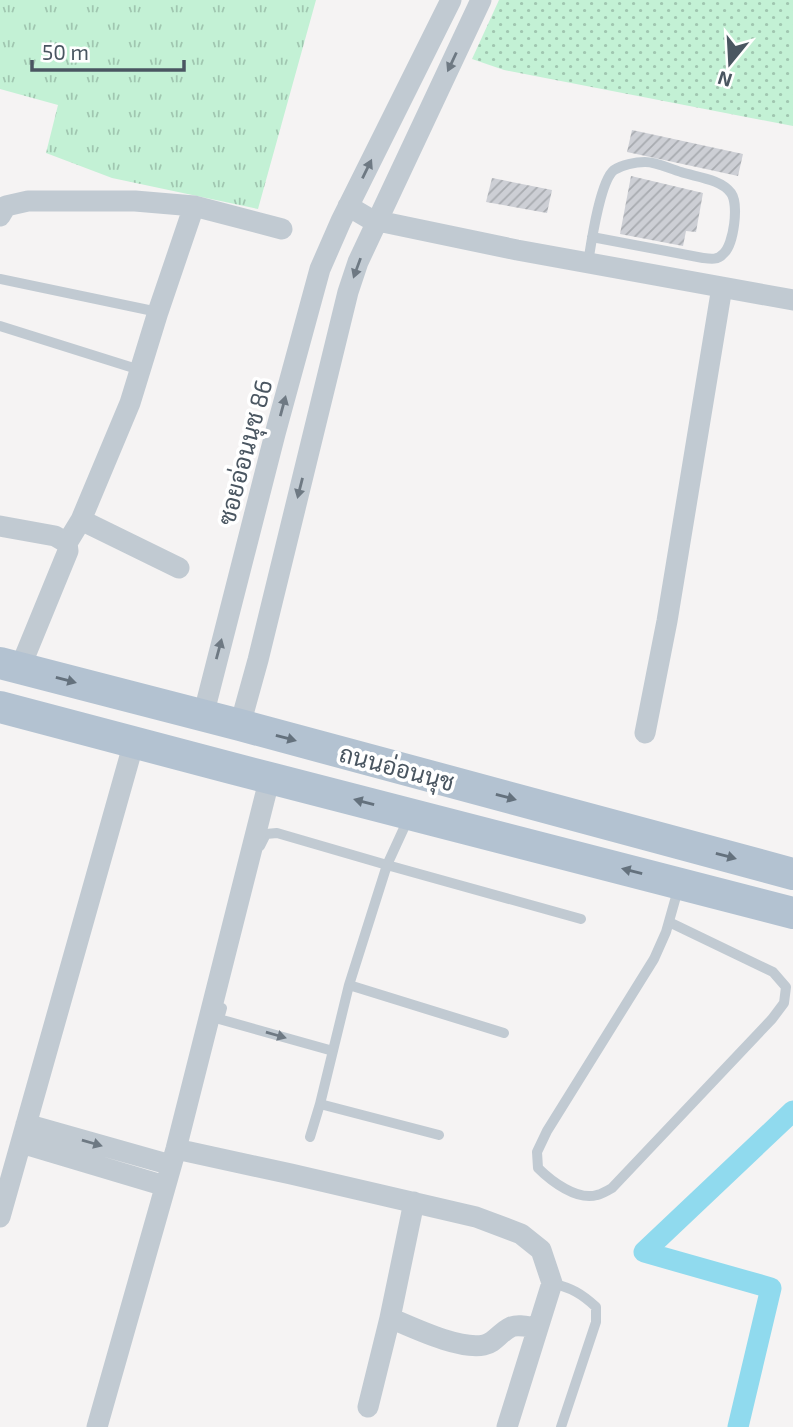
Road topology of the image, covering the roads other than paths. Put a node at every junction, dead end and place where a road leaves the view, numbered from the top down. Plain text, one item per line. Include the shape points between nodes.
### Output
1 (451, 0) edge
2 (481, 0) edge
3 (194, 206) junction
4 (348, 206) junction
5 (0, 216) edge
6 (378, 220) junction
7 (282, 229) dead end
8 (592, 237) junction
9 (588, 263) junction
10 (0, 279) edge
11 (722, 287) junction
12 (793, 300) edge
13 (158, 313) junction
14 (0, 326) edge
15 (140, 370) junction
16 (81, 520) junction
17 (0, 526) edge
18 (67, 543) junction
19 (179, 568) dead end
20 (10, 666) edge
21 (0, 707) edge
22 (202, 716) junction
23 (240, 725) junction
24 (645, 733) dead end
25 (134, 742) junction
26 (194, 758) junction
27 (231, 768) junction
28 (270, 777) junction
29 (410, 814) junction
30 (387, 865) junction
31 (793, 874) edge
32 (680, 883) junction
33 (793, 913) edge
34 (581, 919) dead end
35 (669, 922) junction
36 (349, 985) junction
37 (504, 1033) dead end
38 (333, 1051) junction
39 (320, 1104) junction
40 (24, 1134) junction
41 (439, 1135) dead end
42 (310, 1137) dead end
43 (171, 1167) junction
44 (414, 1202) junction
45 (0, 1217) edge
46 (552, 1283) junction
47 (390, 1318) junction
48 (537, 1328) junction
49 (368, 1407) dead end
50 (97, 1427) edge
51 (507, 1427) edge
52 (561, 1427) edge

4 -> 1 street, ซอยอ่อนนุช 86
2 -> 6 street
3 - 5 street via 28,201 6,206
3 - 7 street
3 - 13 street
4 - 6 street
22 -> 4 street, ซอยอ่อนนุช 86 via 320,269
6 - 9 street
6 -> 23 street via 348,292
8 - 8 lane via 717,259 730,242 735,206 731,193 718,183 647,162 626,165 612,171 603,187
8 - 9 lane
9 - 11 street
10 - 13 lane
11 - 12 street
11 - 24 street
13 - 15 street
14 - 15 lane
15 - 16 street
16 - 18 street
16 - 19 street
17 - 18 street via 55,536
18 - 20 street via 68,551
20 -> 22 main road, ถนนอ่อนนุช
21 - 25 main road, ถนนอ่อนนุช
22 - 23 main road, ถนนอ่อนนุช
22 - 26 main road
23 - 27 main road
23 -> 31 main road, ถนนอ่อนนุช
25 - 26 main road, ถนนอ่อนนุช
25 - 40 street
26 - 27 main road, ถนนอ่อนนุช
27 - 28 main road, ถนนอ่อนนุช
29 -> 28 main road, ถนนอ่อนนุช
28 - 43 street
29 - 30 lane
32 -> 29 main road, ถนนอ่อนนุช
30 - 34 lane
30 - 36 lane
30 -> 38 lane via 277,832 266,834 261,841 219,1019
32 - 33 main road, ถนนอ่อนนุช
32 - 35 lane
35 - 35 lane via 773,972 786,987 784,1003 612,1188 595,1196 580,1196 551,1181 538,1168 537,1152 654,959
36 - 37 lane
36 - 38 lane
38 - 39 lane
39 - 41 lane
39 - 42 lane
40 - 43 street
40 - 45 street
43 - 44 street
43 - 50 street
44 - 46 street via 477,1217 521,1234 541,1250
44 - 47 street
46 - 48 street
46 - 52 lane via 571,1288 596,1307 596,1322
47 - 48 street via 474,1346 487,1345 511,1327
47 - 49 street
48 - 51 street

